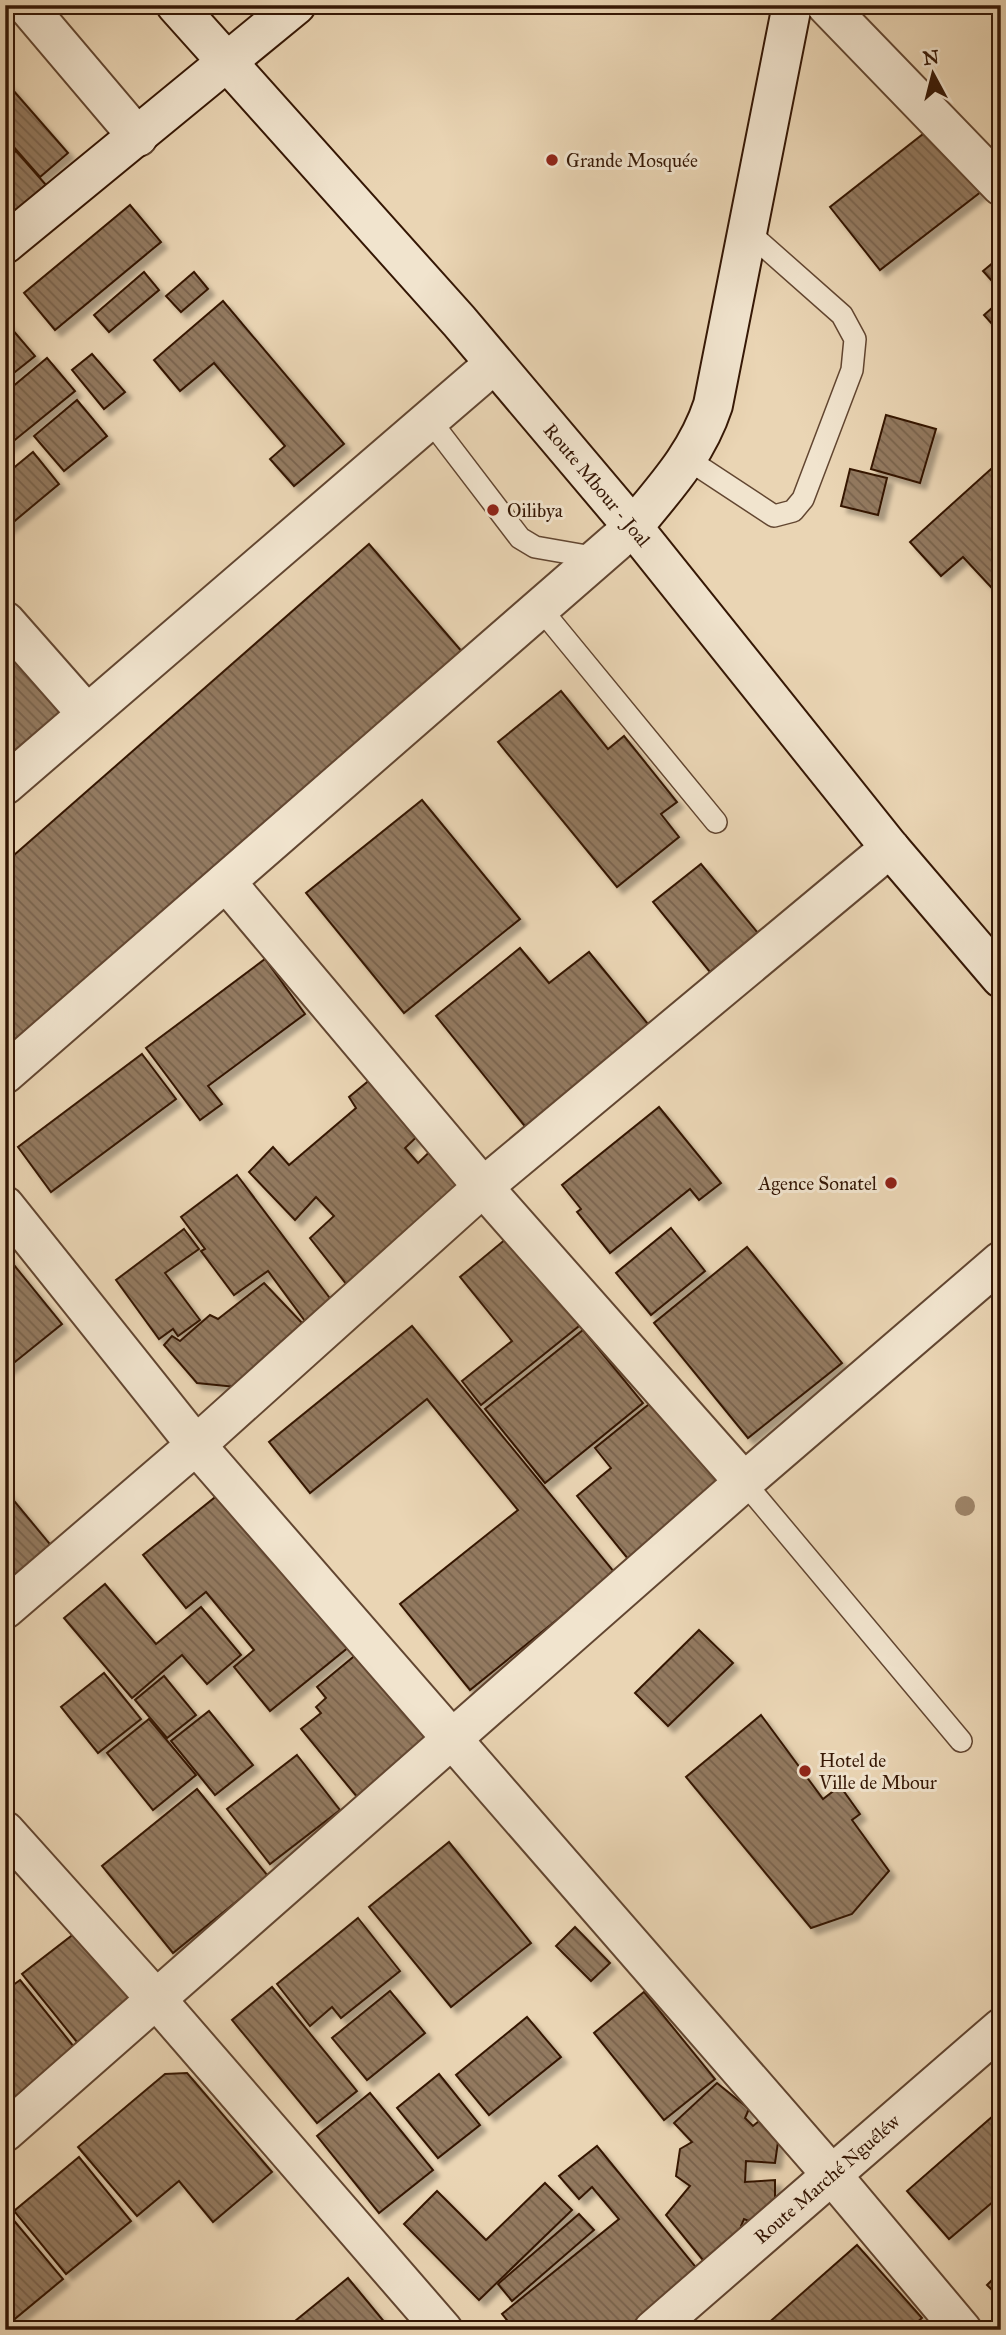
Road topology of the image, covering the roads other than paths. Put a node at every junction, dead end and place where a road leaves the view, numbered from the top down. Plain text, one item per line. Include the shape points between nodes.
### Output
1 (26, 5) edge
2 (176, 5) edge
3 (296, 5) edge
4 (792, 5) edge
5 (826, 5) edge
6 (228, 64) junction
7 (138, 137) junction
8 (1001, 186) edge
9 (747, 231) junction
10 (5, 244) edge
11 (494, 364) junction
12 (429, 419) junction
13 (688, 460) junction
14 (633, 527) junction
15 (598, 558) junction
16 (540, 608) junction
17 (5, 621) edge
18 (87, 714) junction
19 (5, 785) edge
20 (716, 821) dead end
21 (890, 848) junction
22 (226, 882) junction
23 (1001, 978) edge
24 (5, 1074) edge
25 (483, 1187) junction
26 (5, 1206) edge
27 (1001, 1261) edge
28 (196, 1445) junction
29 (744, 1482) junction
30 (5, 1609) edge
31 (453, 1737) junction
32 (961, 1741) dead end
33 (5, 1831) edge
34 (156, 1999) junction
35 (1001, 2028) edge
36 (5, 2132) edge
37 (831, 2174) junction
38 (443, 2330) edge
39 (653, 2330) edge
40 (962, 2330) edge

1 - 7 street
2 - 6 street, Route Mbour - Joal
3 - 6 street
4 - 9 street
5 - 8 street
6 - 7 street
6 - 11 street, Route Mbour - Joal
7 - 10 street
9 - 13 street via 713,405
9 - 13 lane via 842,315 855,340 852,370 803,499 793,511 774,516
11 - 12 street
11 - 14 street, Route Mbour - Joal
12 - 15 lane via 520,538 543,550
12 - 18 street
13 - 14 street
14 - 15 street
14 - 21 street, Route Mbour - Joal
15 - 16 street
16 - 20 lane
16 - 22 street
17 - 18 street
18 - 19 street
21 - 23 street, Route Mbour - Joal
21 - 25 street
22 - 24 street
22 - 25 street
25 - 28 street
25 - 29 street
26 - 28 street
27 - 29 street
28 - 30 street
28 - 31 street
29 - 31 street
29 - 32 lane
31 - 34 street
31 - 37 street
33 - 34 street
34 - 36 street
34 - 38 street
35 - 37 street, Route Marché Nguéléw
37 - 39 street, Route Marché Nguéléw
37 - 40 street

